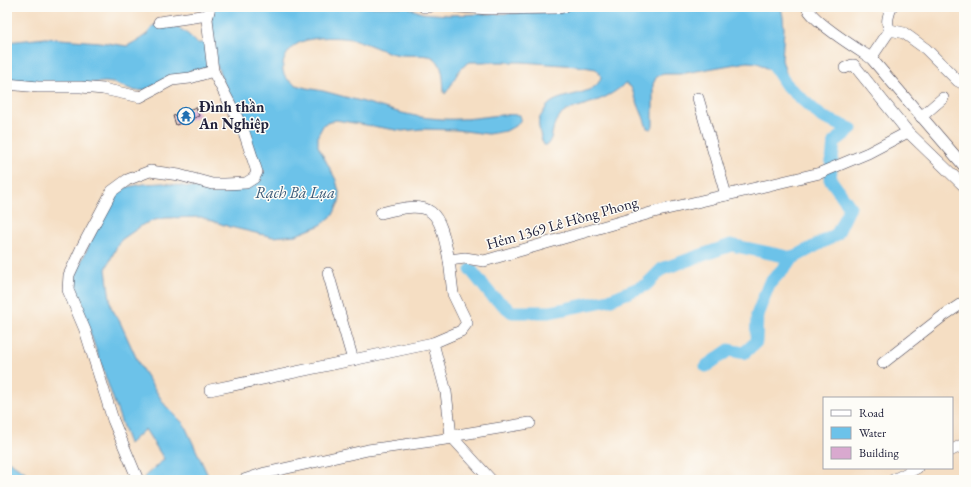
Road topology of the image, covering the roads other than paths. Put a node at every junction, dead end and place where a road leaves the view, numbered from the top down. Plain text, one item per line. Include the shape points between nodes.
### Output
1 (424, 7) edge
2 (429, 7) edge
3 (458, 7) edge
4 (564, 7) edge
5 (807, 7) edge
6 (891, 7) edge
7 (208, 13) edge
8 (159, 22) dead end
9 (890, 30) junction
10 (871, 58) junction
11 (845, 68) dead end
12 (213, 69) junction
13 (7, 84) edge
14 (964, 84) edge
15 (698, 98) dead end
16 (943, 98) dead end
17 (921, 117) junction
18 (908, 132) junction
19 (964, 166) edge
20 (964, 186) edge
21 (726, 195) junction
22 (381, 214) dead end
23 (449, 260) junction
24 (328, 273) dead end
25 (964, 302) edge
26 (433, 343) junction
27 (353, 360) junction
28 (883, 363) dead end
29 (210, 390) dead end
30 (530, 423) dead end
31 (452, 437) junction
32 (964, 444) edge
33 (953, 450) edge
34 (915, 469) edge
35 (135, 479) edge
36 (244, 480) edge
37 (491, 480) edge
38 (893, 480) edge

1 - 2 street
3 - 4 street
5 - 10 street via 816,19
6 - 9 street via 887,20
7 - 8 street
7 - 12 street
9 - 10 street
9 - 14 street via 904,33 926,49
10 - 17 street
11 - 18 street via 854,65
12 - 13 street via 190,78 172,80 140,97 103,89
12 - 35 street via 243,128 257,172 254,178 246,183 212,184 179,175 150,172 127,180 112,191 69,275 68,290 85,330 113,420
15 - 21 street
16 - 17 street
17 - 19 street
18 - 20 street
18 - 21 street, Hẻm 1369 Lê Hồng Phong via 868,153 820,173
21 - 23 street, Hẻm 1369 Lê Hồng Phong via 654,212 484,261 465,258
22 - 23 street via 402,208 420,207 430,211 440,224
23 - 26 street via 453,294 467,323 461,331
24 - 27 street
25 - 28 street
26 - 27 street
26 - 31 street via 446,392
27 - 29 street
30 - 31 street
31 - 36 street via 368,450
31 - 37 street
32 - 33 street
34 - 38 street

